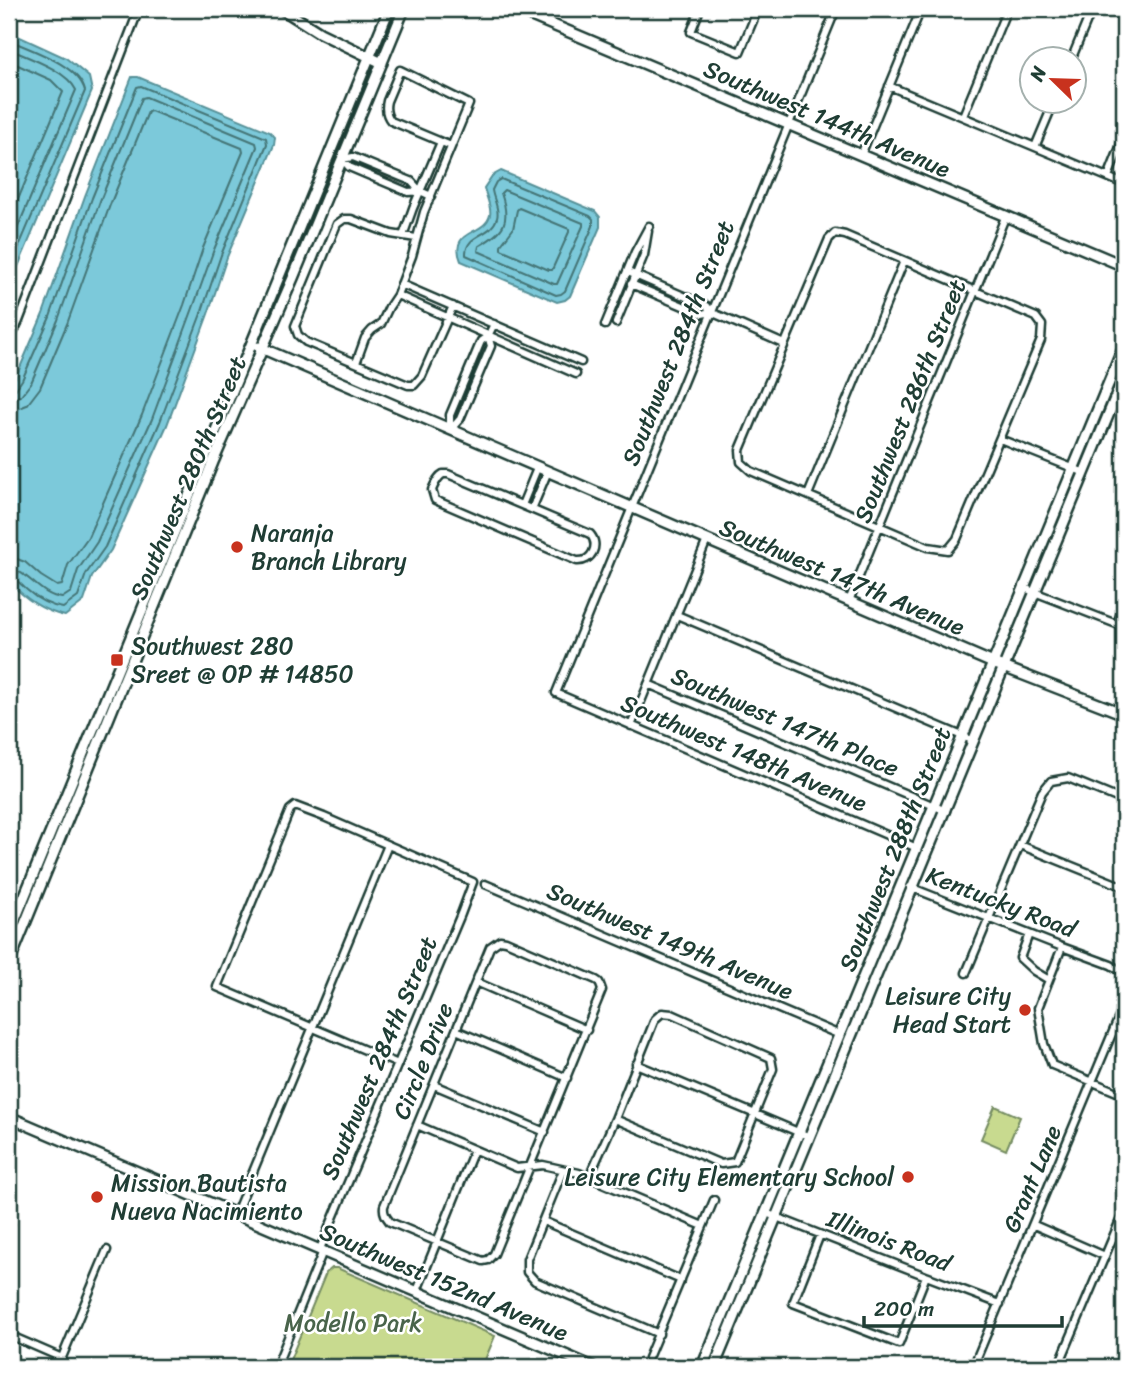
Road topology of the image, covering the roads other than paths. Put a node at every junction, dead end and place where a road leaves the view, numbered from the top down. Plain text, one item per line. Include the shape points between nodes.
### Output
1 (139, 9) edge
2 (282, 9) edge
3 (389, 9) edge
4 (404, 9) edge
5 (514, 9) edge
6 (700, 9) edge
7 (758, 9) edge
8 (836, 9) edge
9 (921, 9) edge
10 (1007, 9) edge
11 (1092, 9) edge
12 (1077, 46) edge
13 (370, 57) junction
14 (382, 63) junction
15 (889, 86) junction
16 (963, 116) junction
17 (1048, 116) edge
18 (788, 125) junction
19 (1124, 137) edge
20 (441, 142) junction
21 (451, 146) junction
22 (1035, 146) junction
23 (331, 153) junction
24 (861, 155) junction
25 (342, 159) junction
26 (1108, 177) junction
27 (1124, 184) edge
28 (420, 191) junction
29 (431, 196) junction
30 (1006, 215) junction
31 (403, 236) junction
32 (416, 238) junction
33 (904, 261) junction
34 (1124, 266) edge
35 (628, 272) junction
36 (636, 276) junction
37 (624, 281) junction
38 (401, 284) junction
39 (632, 285) junction
40 (276, 286) junction
41 (288, 290) junction
42 (976, 291) junction
43 (397, 295) junction
44 (453, 306) junction
45 (710, 312) junction
46 (448, 318) junction
47 (616, 323) dead end
48 (494, 324) junction
49 (605, 325) dead end
50 (488, 336) junction
51 (9, 342) edge
52 (252, 344) junction
53 (784, 344) junction
54 (1124, 346) edge
55 (262, 349) junction
56 (581, 362) dead end
57 (356, 363) junction
58 (576, 374) dead end
59 (1124, 377) edge
60 (450, 429) junction
61 (1000, 439) junction
62 (538, 466) junction
63 (1073, 469) junction
64 (548, 471) junction
65 (1085, 474) junction
66 (808, 495) junction
67 (522, 505) junction
68 (632, 508) junction
69 (532, 509) junction
70 (880, 526) junction
71 (707, 540) junction
72 (1024, 588) junction
73 (1036, 592) junction
74 (153, 598) junction
75 (849, 601) junction
76 (1124, 605) edge
77 (677, 615) junction
78 (1116, 624) junction
79 (1124, 626) edge
80 (993, 663) junction
81 (1005, 668) junction
82 (648, 684) junction
83 (556, 692) joint
84 (1124, 714) edge
85 (631, 726) junction
86 (963, 736) junction
87 (974, 741) junction
88 (1124, 801) edge
89 (68, 806) junction
90 (934, 806) junction
91 (946, 811) junction
92 (388, 845) junction
93 (1020, 845) junction
94 (917, 848) junction
95 (485, 884) dead end
96 (902, 884) junction
97 (1124, 887) edge
98 (913, 888) junction
99 (21, 904) junction
100 (31, 908) junction
101 (989, 919) junction
102 (9, 934) edge
103 (1029, 934) junction
104 (1062, 947) junction
105 (9, 963) edge
106 (1124, 973) edge
107 (966, 974) dead end
108 (1049, 980) junction
109 (476, 982) junction
110 (1124, 1004) edge
111 (313, 1028) junction
112 (456, 1030) junction
113 (587, 1030) junction
114 (840, 1035) junction
115 (398, 1064) junction
116 (636, 1064) junction
117 (567, 1078) junction
118 (1093, 1082) junction
119 (434, 1085) junction
120 (1124, 1094) edge
121 (755, 1114) junction
122 (9, 1117) edge
123 (615, 1119) junction
124 (417, 1125) junction
125 (545, 1132) junction
126 (799, 1132) junction
127 (810, 1137) junction
128 (474, 1150) junction
129 (531, 1166) junction
130 (564, 1170) junction
131 (589, 1177) junction
132 (715, 1200) dead end
133 (1124, 1211) edge
134 (236, 1213) junction
135 (766, 1213) junction
136 (777, 1217) junction
137 (543, 1221) junction
138 (1034, 1225) junction
139 (703, 1226) junction
140 (820, 1235) junction
141 (436, 1242) junction
142 (107, 1250) dead end
143 (322, 1250) junction
144 (1105, 1256) junction
145 (926, 1276) junction
146 (681, 1280) junction
147 (417, 1291) junction
148 (1000, 1304) junction
149 (659, 1334) junction
150 (9, 1335) edge
151 (62, 1358) junction
152 (648, 1358) dead end
153 (58, 1367) edge
154 (276, 1367) edge
155 (593, 1367) edge
156 (702, 1367) edge
157 (714, 1367) edge
158 (974, 1367) edge
159 (1058, 1367) edge

1 - 51 street
2 - 13 street
3 - 13 street, Southwest 280th Street
4 - 14 street, Southwest 280th Street
5 - 18 street, Southwest 144th Avenue
6 - 7 street via 691,32 740,52
8 - 18 street, Southwest 284th Street
9 - 15 street
10 - 16 street
11 - 12 street
13 - 14 street
13 - 23 street, Southwest 280th Street
14 - 25 street, Southwest 280th Street
15 - 16 street
15 - 24 street
16 - 22 street
17 - 22 street
18 - 24 street, Southwest 144th Avenue
18 - 45 street, Southwest 284th Street
19 - 26 street
20 - 21 street
20 - 21 street via 388,118 387,102 400,70 469,104
20 - 28 street
21 - 29 street
22 - 26 street
23 - 25 street
23 - 40 street, Southwest 280th Street
24 - 30 street, Southwest 144th Avenue
25 - 28 street via 349,167 408,192
25 - 28 street via 353,157 411,181
25 - 41 street, Southwest 280th Street
26 - 27 street
28 - 29 street
28 - 31 street
29 - 32 street
30 - 34 street, Southwest 144th Avenue
30 - 42 street, Southwest 286th Street
31 - 32 street
31 - 57 street via 351,219 337,224 295,326 306,342
32 - 38 street
33 - 42 street
33 - 53 street via 835,233
33 - 66 street
35 - 36 street
35 - 36 street via 649,226
35 - 37 street
36 - 39 street
36 - 45 street via 707,306
37 - 39 street
37 - 49 street
38 - 43 street
38 - 44 street
39 - 45 street via 702,314
39 - 47 street
40 - 41 street
40 - 52 street, Southwest 280th Street
41 - 55 street, Southwest 280th Street
42 - 61 street via 1036,317 1042,325 1041,340
42 - 70 street, Southwest 286th Street
43 - 46 street
43 - 57 street via 381,324 365,338
44 - 46 street
44 - 48 street
45 - 53 street
45 - 68 street, Southwest 284th Street
46 - 50 street
46 - 57 street via 414,385
48 - 50 street
48 - 56 street
50 - 58 street
50 - 60 street via 481,341 450,415
50 - 60 street via 491,345 460,419
52 - 55 street, Southwest 147th Avenue
52 - 74 street, Southwest 280th Street
53 - 66 street via 740,450 741,462 751,471
54 - 63 street, Southwest 288th Street
55 - 60 street, Southwest 147th Avenue
55 - 74 street, Southwest 280th Street
59 - 65 street, Southwest 288th Street
60 - 62 street, Southwest 147th Avenue
61 - 63 street
61 - 70 street via 948,550 928,547
62 - 64 street, Southwest 147th Avenue
62 - 67 street
63 - 65 street
63 - 72 street, Southwest 288th Street
64 - 68 street, Southwest 147th Avenue
64 - 69 street
65 - 73 street, Southwest 288th Street
66 - 70 street
67 - 69 street
67 - 69 street via 448,474 440,476 432,490 435,500 577,561 590,557 595,545 590,534
68 - 71 street, Southwest 147th Avenue
68 - 83 street, Southwest 284th Street
70 - 75 street, Southwest 286th Street
71 - 75 street, Southwest 147th Avenue
71 - 77 street
72 - 73 street
72 - 80 street, Southwest 288th Street
73 - 78 street
73 - 81 street, Southwest 288th Street
74 - 89 street, Southwest 280th Street
75 - 80 street, Southwest 147th Avenue
76 - 78 street
77 - 82 street
77 - 86 street
78 - 79 street
80 - 81 street, Southwest 147th Avenue
80 - 86 street, Southwest 288th Street
81 - 84 street, Southwest 147th Avenue
81 - 87 street, Southwest 288th Street
82 - 85 street
82 - 90 street, Southwest 147th Place
83 - 85 street, Southwest 148th Avenue
85 - 94 street, Southwest 148th Avenue
86 - 87 street
86 - 90 street, Southwest 288th Street
87 - 91 street, Southwest 288th Street
88 - 93 street via 1068,778 1051,781
89 - 99 street, Southwest 280th Street
89 - 100 street, Southwest 280th Street
90 - 91 street, Southwest 147th Place
90 - 94 street, Southwest 288th Street
91 - 98 street, Southwest 288th Street
92 - 111 street
92 - 111 street via 295,806 269,859 217,987
92 - 115 street, Southwest 284th Street via 473,882
93 - 97 street
93 - 101 street
94 - 96 street, Southwest 288th Street
95 - 114 street, Southwest 149th Avenue
96 - 98 street, Kentucky Road
96 - 114 street, Southwest 288th Street
98 - 101 street, Kentucky Road
98 - 127 street, Southwest 288th Street
99 - 100 street
99 - 102 street, Southwest 280th Street
100 - 105 street, Southwest 280th Street
101 - 103 street, Kentucky Road
101 - 107 street
103 - 104 street, Kentucky Road
103 - 108 street via 1020,958
104 - 106 street, Kentucky Road
104 - 108 street
108 - 118 street via 1038,1008 1052,1065
109 - 112 street, Circle Drive
109 - 113 street
109 - 113 street, Circle Drive via 490,947 500,940 596,979 602,994
110 - 118 street, Grant Lane
111 - 115 street
111 - 134 street
112 - 117 street
112 - 119 street, Circle Drive
113 - 117 street, Circle Drive
114 - 126 street, Southwest 288th Street
115 - 143 street, Southwest 284th Street
116 - 121 street
116 - 121 street via 655,1019 662,1013 672,1014 771,1058 773,1069
116 - 123 street
117 - 125 street, Circle Drive
118 - 120 street
118 - 138 street, Grant Lane
119 - 124 street, Circle Drive
119 - 125 street
121 - 123 street via 734,1162 721,1164
121 - 126 street
122 - 134 street, Southwest 152nd Avenue
123 - 131 street
124 - 128 street
124 - 141 street, Circle Drive via 383,1211 390,1222
125 - 129 street, Circle Drive
126 - 127 street
126 - 135 street, Southwest 288th Street
127 - 136 street, Southwest 288th Street
128 - 129 street via 516,1168
128 - 141 street
129 - 130 street
129 - 141 street, Circle Drive via 492,1257 479,1261
130 - 131 street
130 - 137 street
131 - 139 street
132 - 139 street
133 - 144 street
134 - 143 street, Southwest 152nd Avenue
135 - 136 street, Illinois Road
135 - 156 street, Southwest 288th Street
136 - 140 street, Illinois Road
136 - 157 street, Southwest 288th Street
137 - 146 street
137 - 149 street via 527,1259 531,1278
138 - 144 street
138 - 148 street, Grant Lane
139 - 146 street
140 - 145 street, Illinois Road
140 - 145 street via 793,1303 899,1344
141 - 147 street
142 - 151 street
143 - 147 street, Southwest 152nd Avenue
143 - 154 street, Southwest 284th Street
144 - 159 street
145 - 148 street, Illinois Road
146 - 149 street
147 - 155 street, Southwest 152nd Avenue
148 - 158 street, Grant Lane
149 - 152 street
150 - 151 street
151 - 153 street

